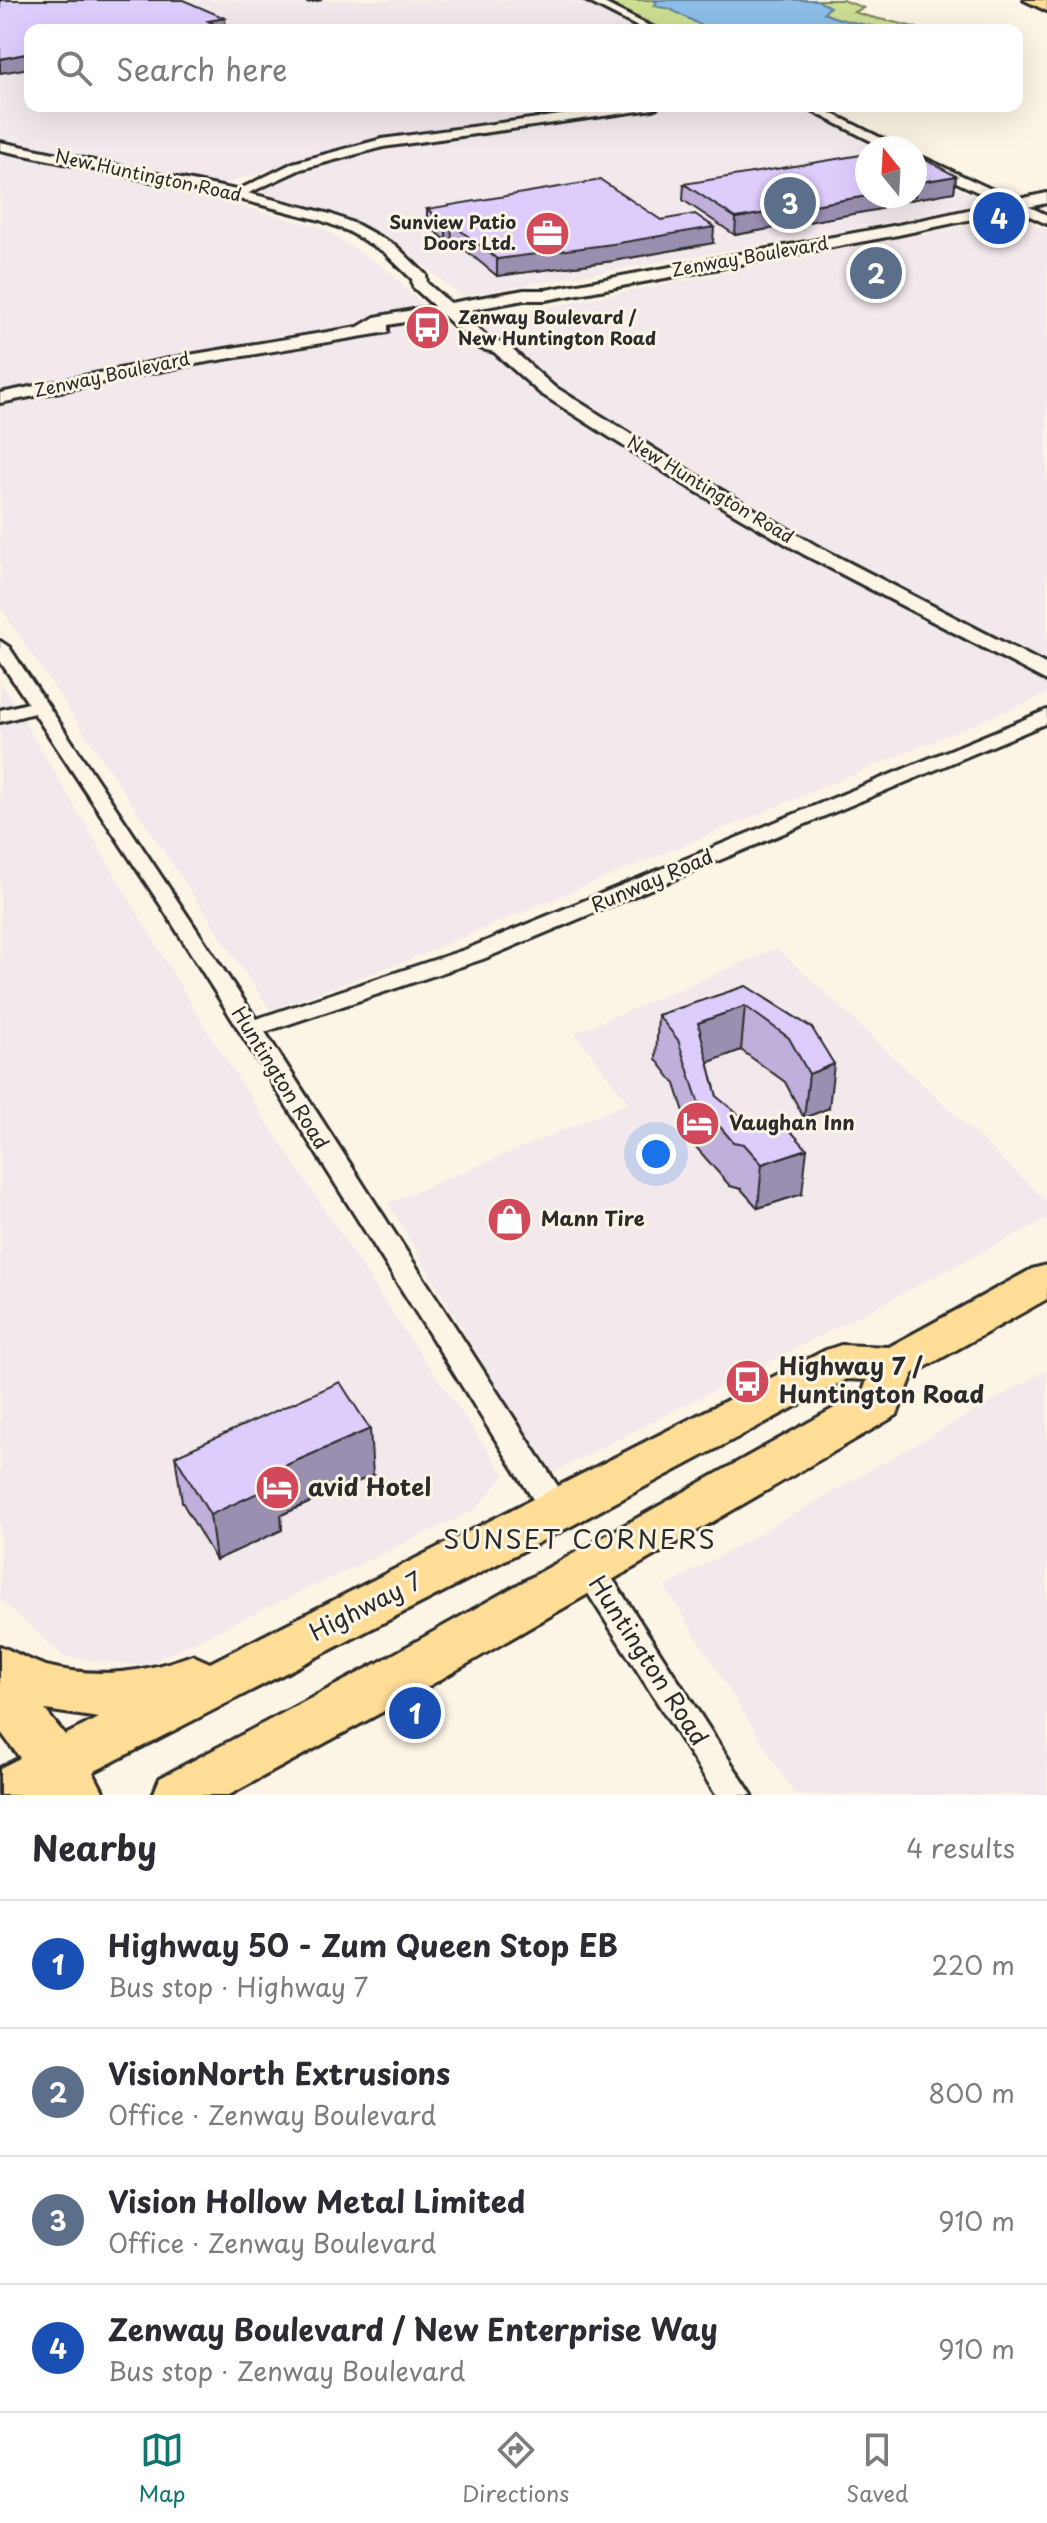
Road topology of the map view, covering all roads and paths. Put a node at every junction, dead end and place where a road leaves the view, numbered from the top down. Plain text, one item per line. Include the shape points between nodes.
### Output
1 (590, 0) edge
2 (1033, 0) edge
3 (1047, 6) edge
4 (640, 24) edge
5 (609, 112) edge
6 (820, 112) edge
7 (870, 136) edge
8 (0, 146) edge
9 (927, 164) edge
10 (236, 194) junction
11 (1047, 198) edge
12 (1014, 205) junction
13 (1047, 220) edge
14 (458, 311) junction
15 (0, 398) edge
16 (931, 616) junction
17 (0, 647) edge
18 (1047, 674) edge
19 (1047, 689) edge
20 (37, 707) junction
21 (0, 716) edge
22 (1047, 716) edge
23 (250, 1029) junction
24 (1047, 1280) edge
25 (895, 1364) junction
26 (557, 1511) junction
27 (588, 1567) junction
28 (390, 1595) junction
29 (0, 1668) edge
30 (392, 1681) junction
31 (0, 1691) edge
32 (68, 1780) edge
33 (0, 1794) edge
34 (179, 1795) edge
35 (226, 1795) edge
36 (735, 1795) edge

1 - 4 street
2 - 3 highway
5 - 10 street via 382,143 297,166
6 - 7 street
8 - 10 street, New Huntington Road
9 - 12 street
10 - 14 street, New Huntington Road via 351,227 390,249 420,278 419,284
11 - 12 street, Zenway Boulevard
12 - 13 street
12 - 14 street, Zenway Boulevard via 546,295 534,302
14 - 15 street, Zenway Boulevard
14 - 16 street, New Huntington Road via 485,344 500,348 546,389 692,481
16 - 18 street, New Huntington Road
16 - 19 street, New Huntington Road via 954,636
17 - 20 street, Huntington Road
20 - 21 street
20 - 23 street, Huntington Road
22 - 23 street, Runway Road via 475,954
23 - 26 street, Huntington Road
24 - 25 main road
25 - 26 main road, Highway 7 via 841,1362
25 - 27 main road via 881,1403
26 - 28 main road, Highway 7
27 - 30 main road
27 - 36 street, Huntington Road
28 - 29 main road via 367,1588 188,1679 123,1696 70,1692
28 - 32 main road, Highway 7
30 - 34 main road
30 - 35 main road via 388,1692 253,1766
31 - 32 main road
32 - 33 main road, Highway 7

